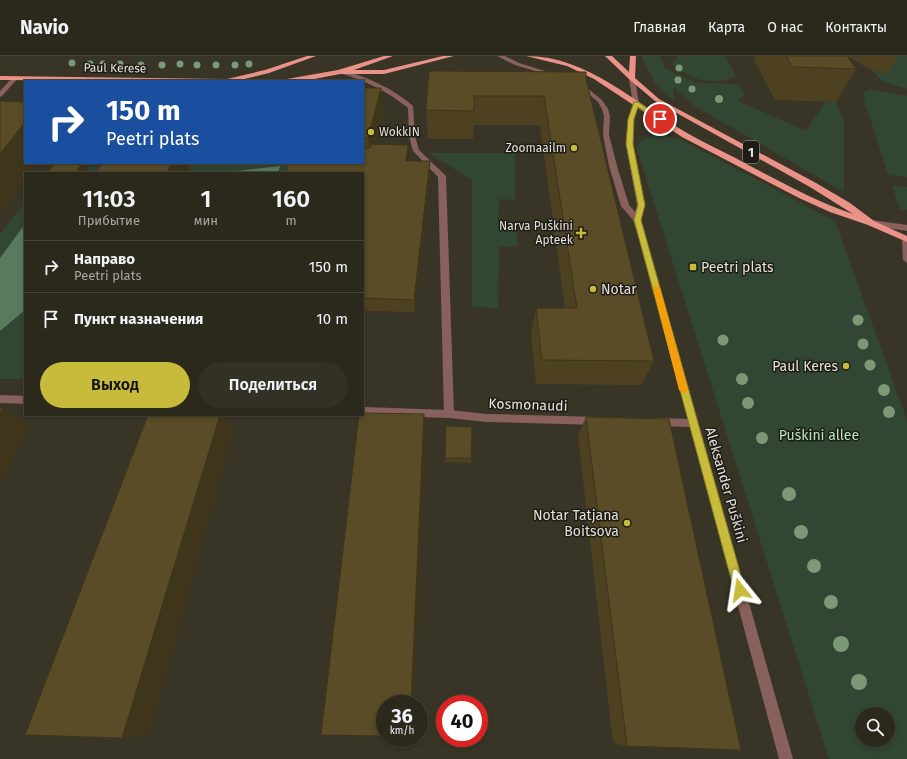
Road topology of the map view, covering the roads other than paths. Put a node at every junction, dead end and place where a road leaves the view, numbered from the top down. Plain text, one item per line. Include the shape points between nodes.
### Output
1 (313, 56) edge
2 (390, 56) edge
3 (451, 56) edge
4 (500, 56) edge
5 (529, 56) edge
6 (608, 56) edge
7 (633, 56) edge
8 (341, 72) junction
9 (0, 78) edge
10 (15, 78) junction
11 (156, 80) edge
12 (231, 80) edge
13 (293, 80) edge
14 (632, 80) junction
15 (0, 95) edge
16 (636, 103) junction
17 (637, 220) junction
18 (871, 223) junction
19 (907, 228) edge
20 (907, 239) edge
21 (907, 260) edge
22 (0, 399) edge
23 (24, 400) edge
24 (364, 411) edge
25 (449, 414) junction
26 (606, 421) edge
27 (644, 422) edge
28 (692, 423) junction
29 (786, 759) edge

1 - 12 highway via 267,72
2 - 8 highway
3 - 8 highway via 384,72
4 - 17 street, Aleksander Puškini via 576,83 600,101 607,116 606,135 625,206
5 - 16 highway, 1 via 569,65 596,78
6 - 14 highway, 1
7 - 14 highway
8 - 13 highway
8 - 25 street via 362,77 411,107 412,136 416,151 442,176
9 - 10 highway, Paul Kerese
10 - 11 highway, Paul Kerese
10 - 15 street
14 - 16 street, Aleksander Puškini
14 - 18 highway, 1 via 657,100 813,185 846,204
16 - 17 street, Aleksander Puškini via 631,119 629,144 641,205
16 - 18 highway, 1 via 684,135 802,196
17 - 28 street, Aleksander Puškini
18 - 19 street
18 - 20 highway, 1
20 - 21 street
22 - 23 street
24 - 25 street, Kosmonaudi
25 - 26 street, Kosmonaudi via 487,418
27 - 28 street
28 - 29 street, Aleksander Puškini

